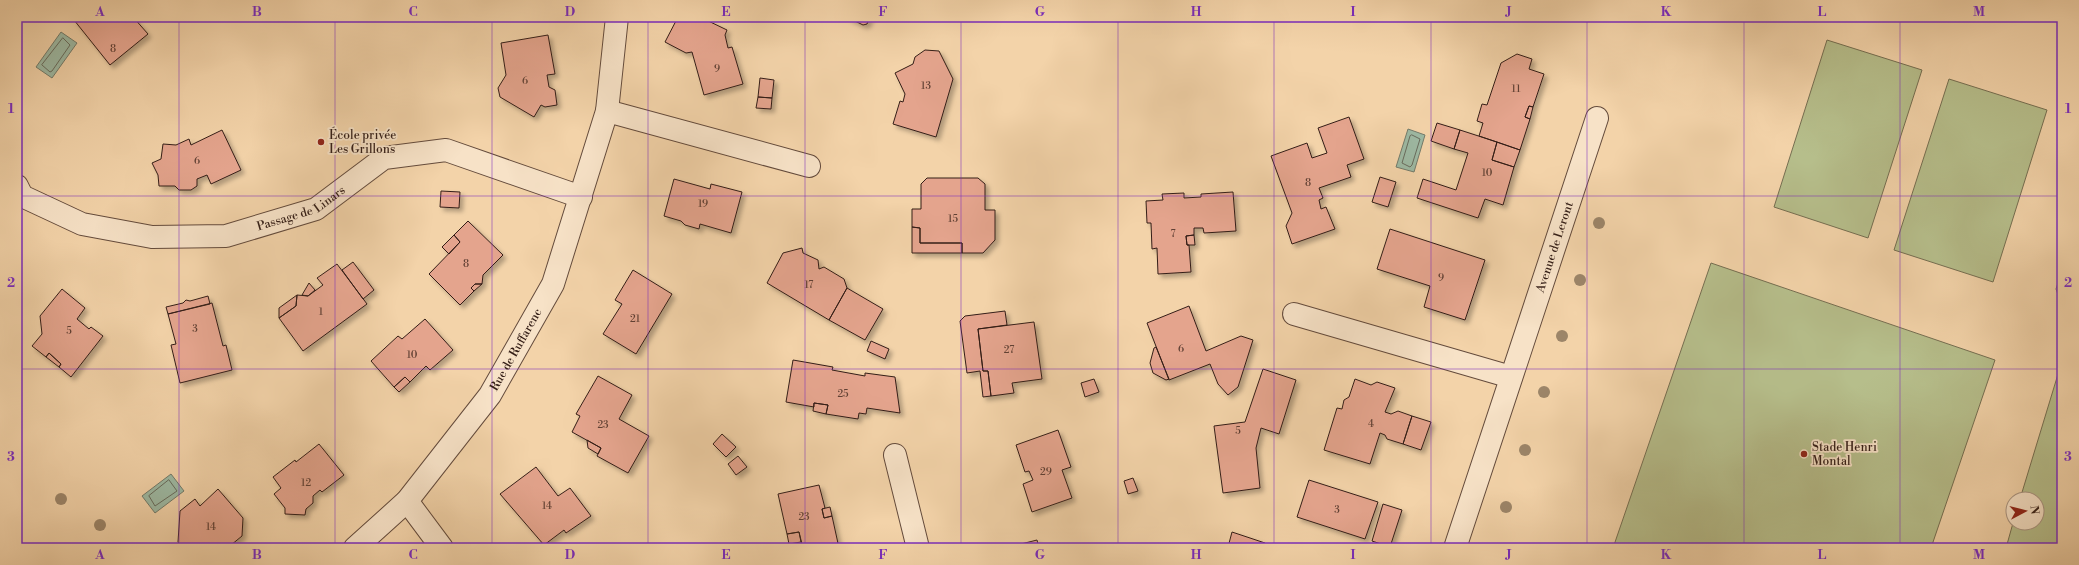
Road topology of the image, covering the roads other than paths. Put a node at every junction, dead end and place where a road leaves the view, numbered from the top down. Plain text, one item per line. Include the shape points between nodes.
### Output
1 (617, 17) edge
2 (607, 111) junction
3 (1597, 118) dead end
4 (809, 166) dead end
5 (17, 186) edge
6 (581, 197) junction
7 (1294, 314) dead end
8 (1511, 377) junction
9 (895, 455) dead end
10 (406, 502) junction
11 (355, 548) edge
12 (442, 548) edge
13 (918, 548) edge
14 (1455, 548) edge

1 - 2 street, Rue de Ruffarenc
2 - 4 street
2 - 6 street, Rue de Ruffarenc
3 - 8 street, Avenue de Leront
5 - 6 street, Passage de Linars via 22,196 82,224 152,237 234,234 316,209 384,158 446,150
6 - 10 street, Rue de Ruffarenc via 553,284 490,395
7 - 8 street
8 - 14 street, Avenue de Leront
9 - 13 street
10 - 11 street, Rue de Ruffarenc
10 - 12 street

